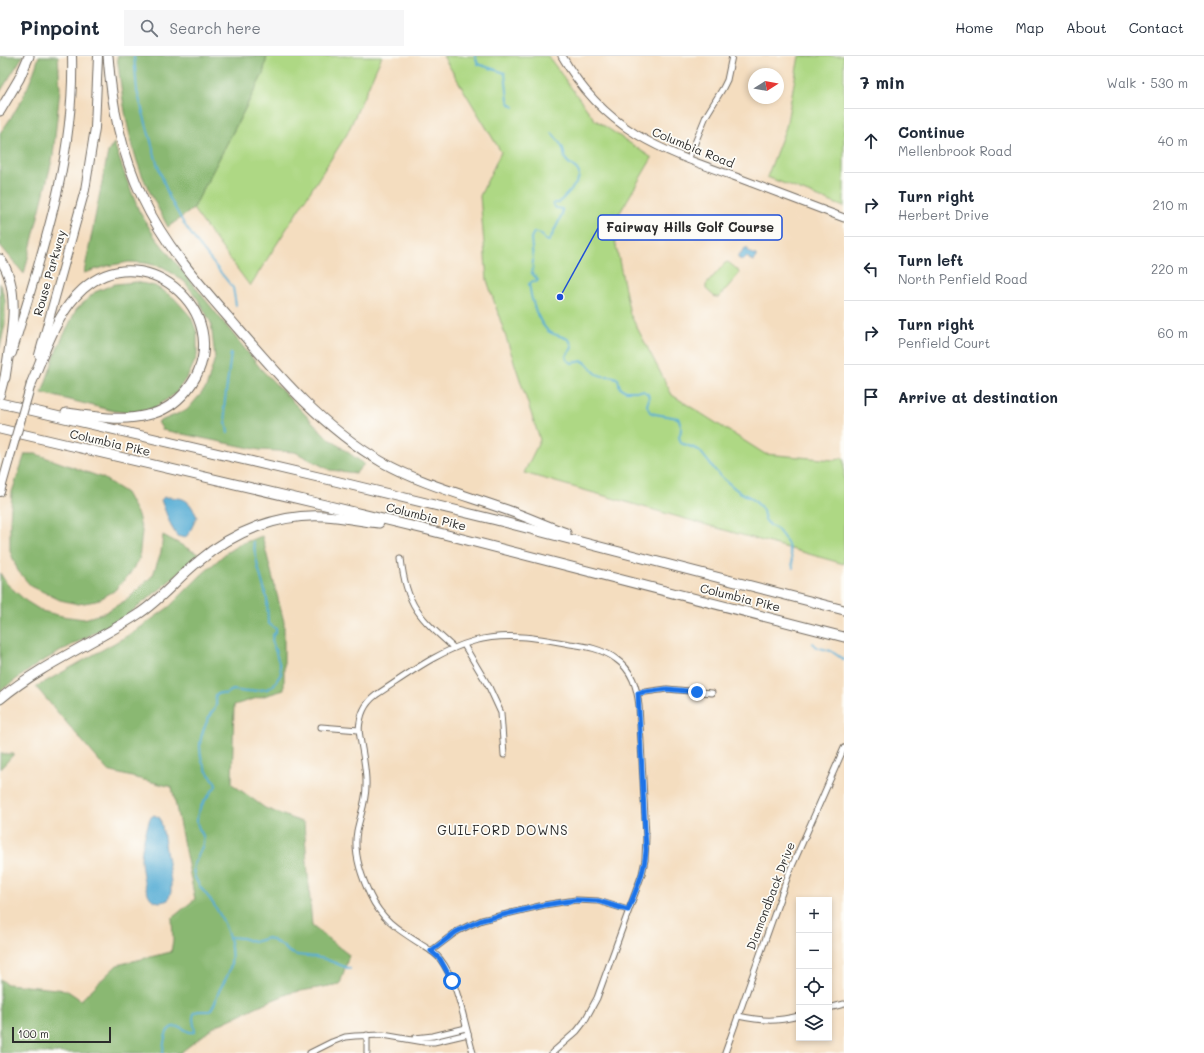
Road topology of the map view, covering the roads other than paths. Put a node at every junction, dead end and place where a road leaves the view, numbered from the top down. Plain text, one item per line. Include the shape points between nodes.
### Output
1 (29, 56) edge
2 (72, 56) edge
3 (98, 56) edge
4 (108, 56) edge
5 (562, 56) edge
6 (732, 56) edge
7 (0, 110) edge
8 (688, 160) junction
9 (844, 218) edge
10 (0, 259) edge
11 (5, 378) junction
12 (31, 384) junction
13 (0, 395) edge
14 (0, 403) edge
15 (13, 406) junction
16 (0, 430) edge
17 (0, 492) edge
18 (424, 529) junction
19 (603, 548) junction
20 (401, 558) dead end
21 (844, 610) edge
22 (843, 637) edge
23 (464, 645) junction
24 (454, 648) junction
25 (638, 693) junction
26 (712, 693) dead end
27 (0, 699) edge
28 (321, 727) dead end
29 (359, 730) junction
30 (844, 748) edge
31 (504, 755) dead end
32 (628, 910) junction
33 (431, 951) junction
34 (844, 1004) edge
35 (832, 1007) edge
36 (738, 1016) junction
37 (796, 1017) edge
38 (467, 1031) junction
39 (367, 1035) junction
40 (310, 1053) edge
41 (367, 1053) edge
42 (473, 1053) edge
43 (552, 1053) edge
44 (725, 1053) edge

1 - 7 highway via 19,79
2 - 11 main road, Rouse Parkway via 69,125 59,186
3 - 12 main road, Rouse Parkway via 95,128 85,190
4 - 19 highway via 120,137 133,176 154,220 181,260 214,300 276,372 323,420 363,450 396,469
5 - 8 main road, Columbia Road via 611,117 643,139
6 - 8 street via 723,88 706,116
8 - 9 main road, Columbia Road
10 - 11 highway via 11,285 13,313
11 - 13 main road, Rouse Parkway
12 - 15 highway via 52,333 64,312 83,289 100,278 130,271 153,275 180,292 190,303 200,322 203,343 197,375 176,402 158,412 136,418 118,418
12 - 17 main road, Rouse Parkway, bridge
14 - 15 highway, Columbia Pike
15 - 19 highway, Columbia Pike via 331,480
16 - 18 highway, Columbia Pike
18 - 22 highway, Columbia Pike
18 - 27 highway via 324,516 298,517 253,528 209,552 152,605 35,674
19 - 21 highway, Columbia Pike
20 - 24 street via 407,590 418,614
23 - 24 street
23 - 25 street via 488,638 521,636 598,650 621,663 632,676
23 - 31 street via 501,713
24 - 29 street via 370,700 361,714
25 - 26 street via 667,689
25 - 32 street via 646,855 642,874
28 - 29 street
29 - 33 street via 367,784 357,832 358,859 362,873 370,895 382,916
30 - 36 street, Diamondback Drive via 789,873
32 - 33 street via 598,901 576,900 544,905 482,920 456,932
32 - 43 street via 594,1004 577,1031
33 - 38 street via 440,959 452,981
34 - 35 street
36 - 37 street via 772,1021
36 - 44 street, Diamondback Drive
38 - 39 street via 434,1042
38 - 42 street
39 - 40 street via 345,1037
39 - 41 street

